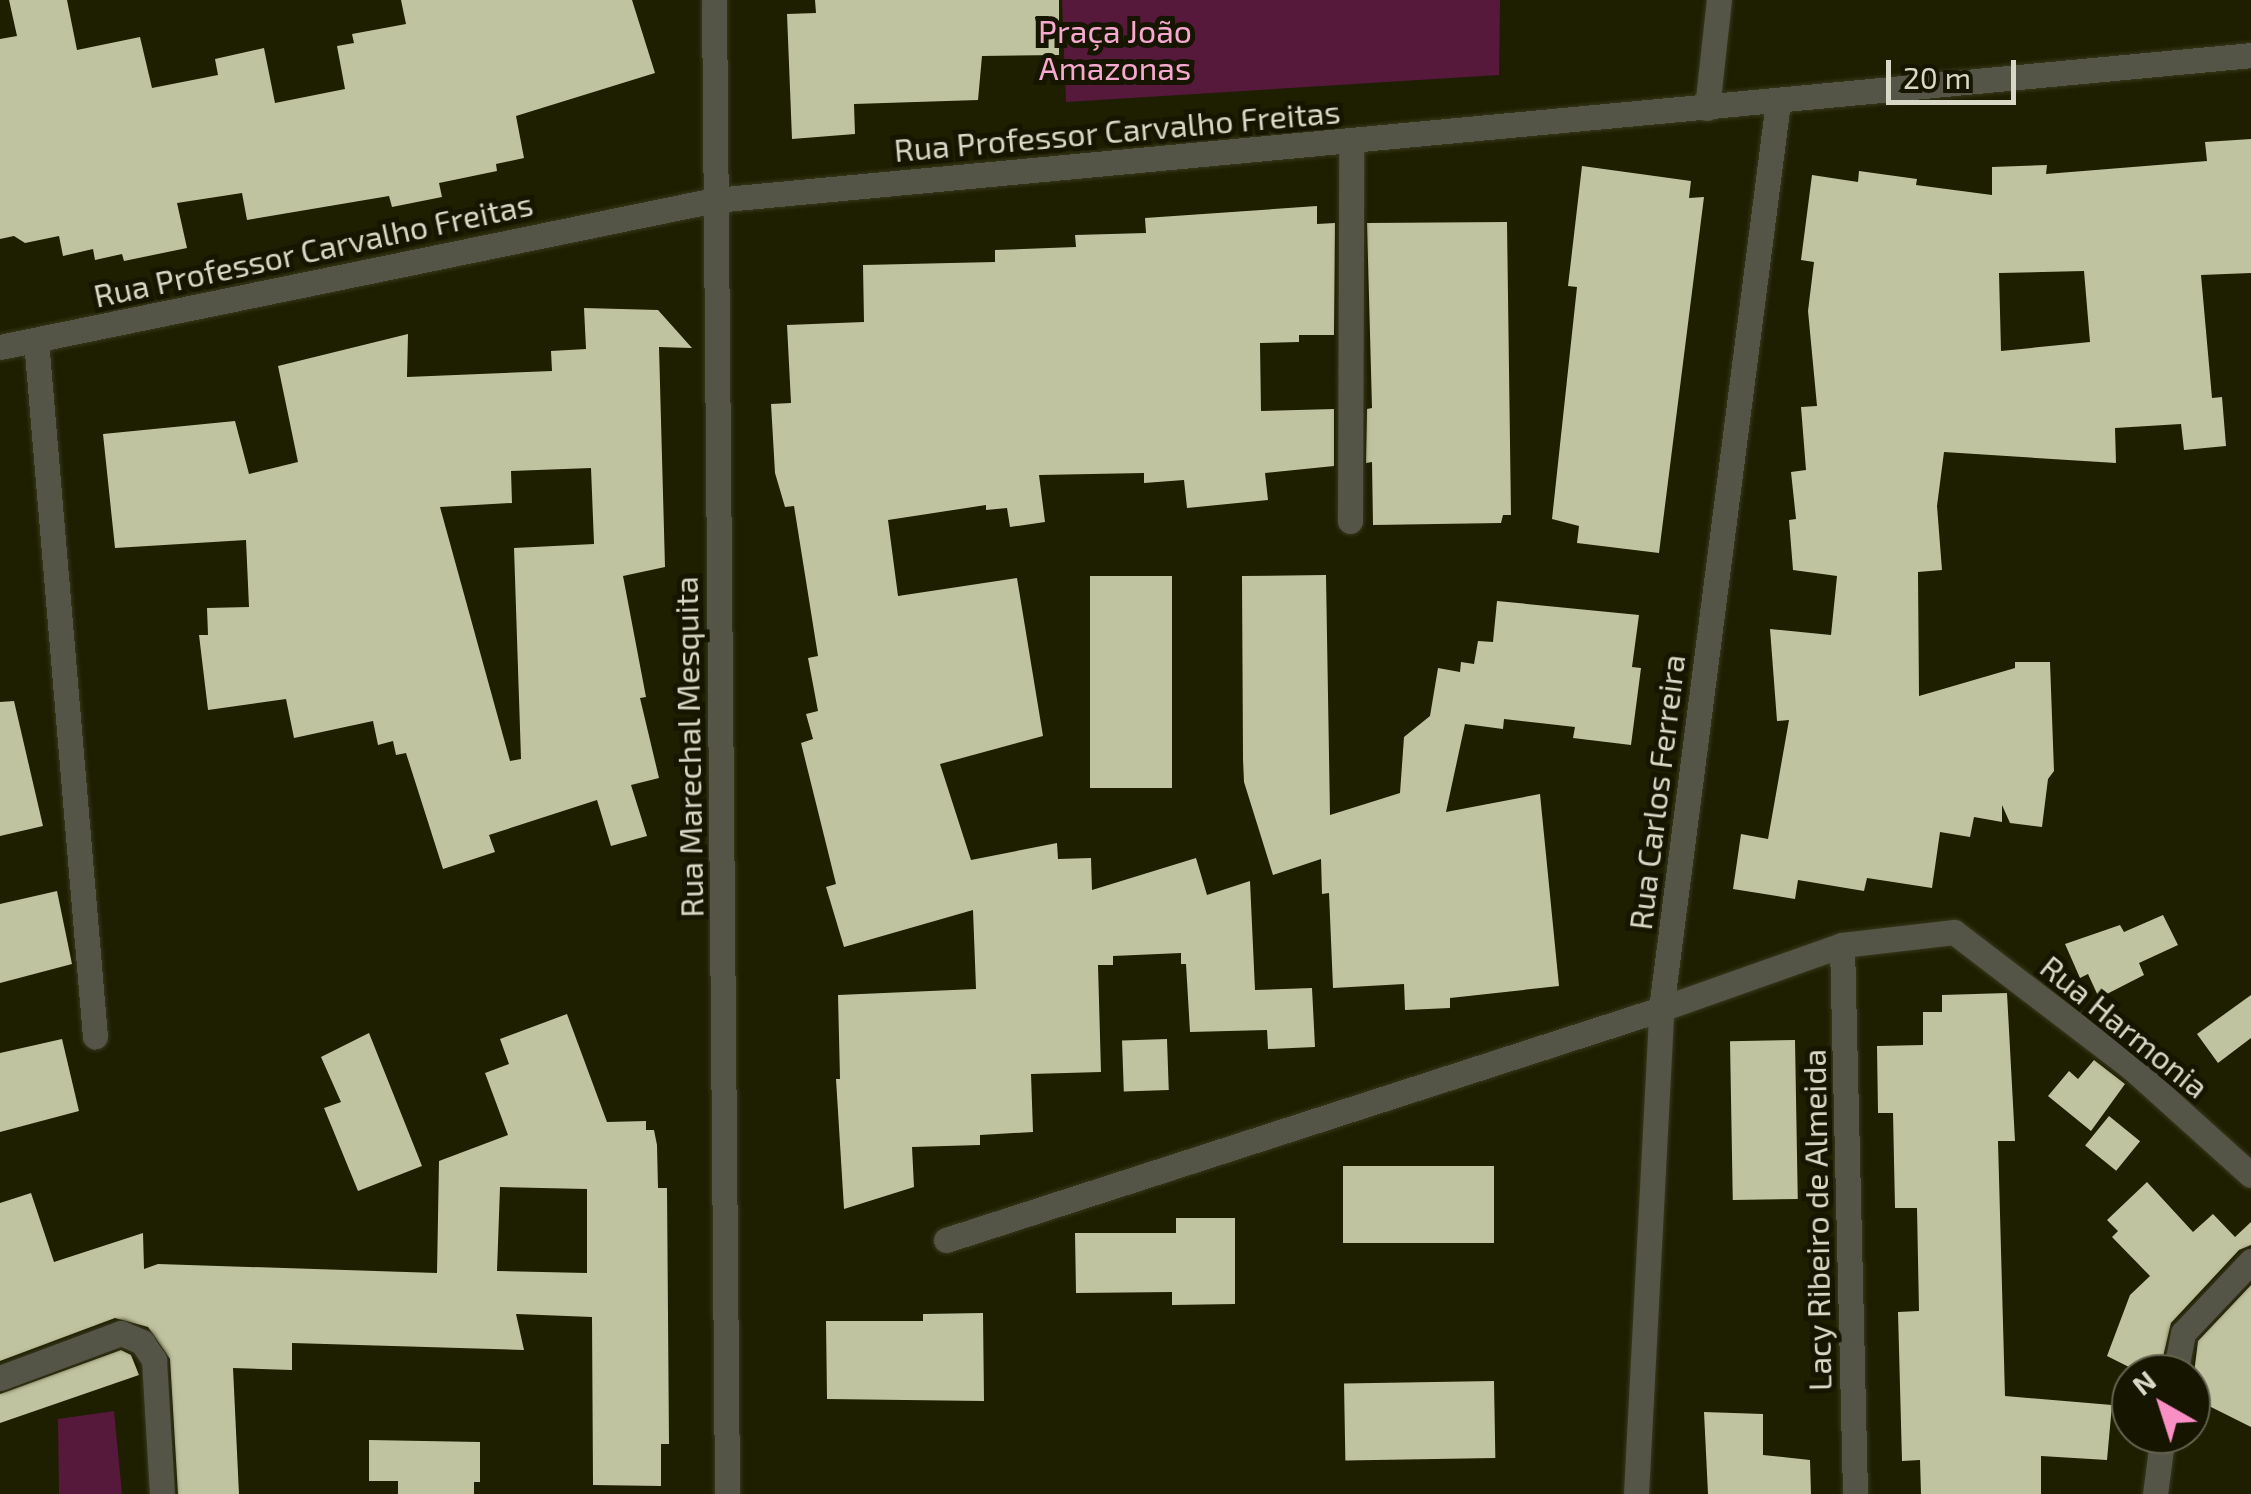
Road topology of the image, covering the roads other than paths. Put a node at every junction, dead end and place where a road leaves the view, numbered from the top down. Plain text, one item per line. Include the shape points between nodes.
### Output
1 (714, 0) edge
2 (1719, 0) edge
3 (2251, 55) edge
4 (1778, 102) junction
5 (1707, 108) junction
6 (1351, 142) junction
7 (715, 200) junction
8 (36, 340) junction
9 (0, 347) edge
10 (1350, 522) dead end
11 (1842, 945) junction
12 (1661, 1010) junction
13 (95, 1037) dead end
14 (2251, 1175) edge
15 (946, 1240) dead end
16 (2251, 1261) edge
17 (2179, 1354) edge
18 (0, 1378) edge
19 (2160, 1454) edge
20 (162, 1494) edge
21 (728, 1494) edge
22 (1636, 1494) edge
23 (1855, 1494) edge
24 (2155, 1494) edge

1 - 7 street, Rua Marechal Mesquita
2 - 5 street
3 - 4 street, Rua Professor Carvalho Freitas
4 - 5 street, Rua Professor Carvalho Freitas
4 - 12 street, Rua Carlos Ferreira
5 - 6 street, Rua Professor Carvalho Freitas
6 - 7 street, Rua Professor Carvalho Freitas
6 - 10 street
7 - 8 street, Rua Professor Carvalho Freitas
7 - 21 street, Rua Marechal Mesquita
8 - 9 street, Rua Professor Carvalho Freitas
8 - 13 street
11 - 12 street
11 - 14 street, Rua Harmonia via 1954,932 2132,1068
11 - 23 street, Lacy Ribeiro de Almeida
12 - 15 street
12 - 22 street, Rua Carlos Ferreira
16 - 17 street via 2184,1333
18 - 20 street via 121,1334 142,1342 154,1360
19 - 24 street

